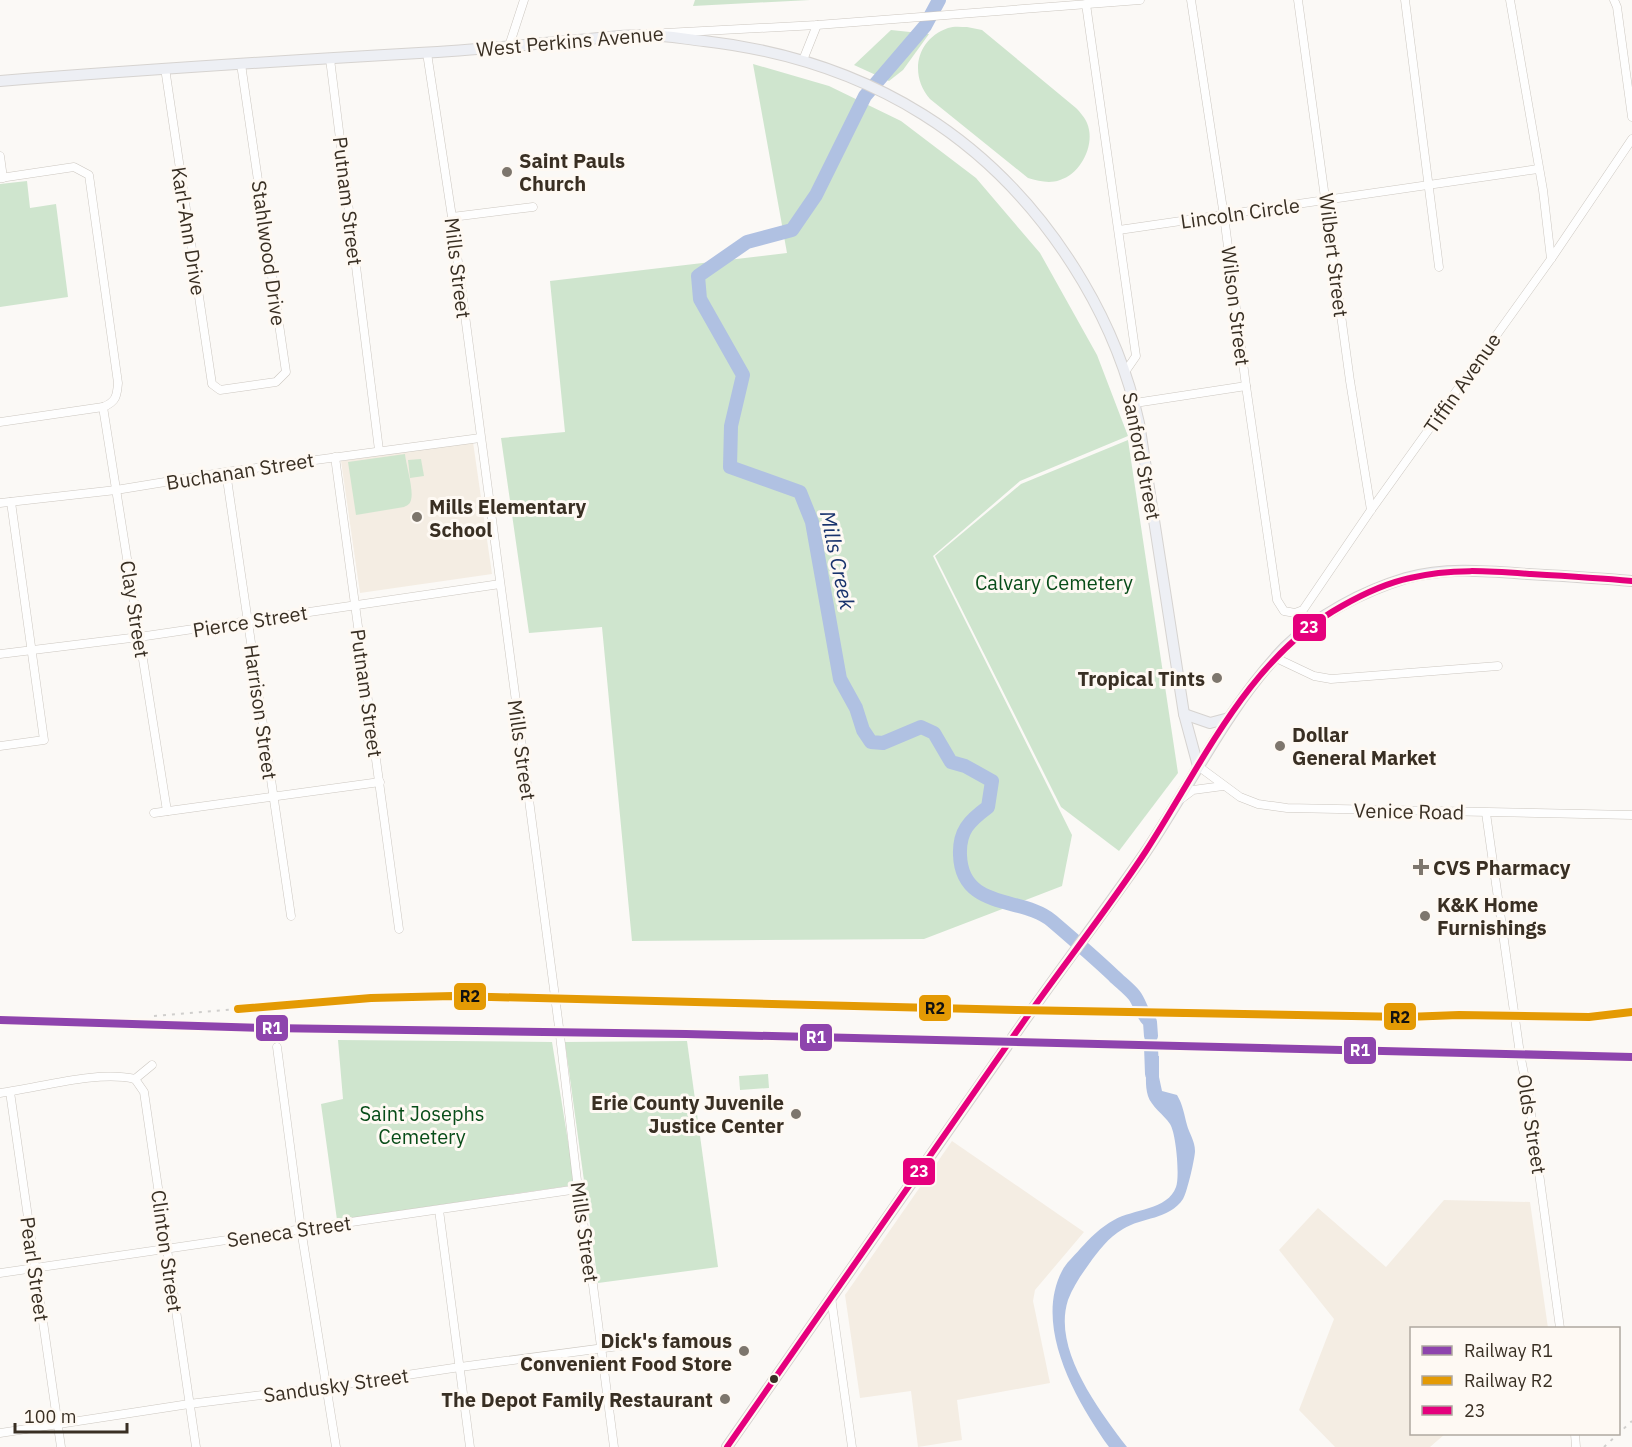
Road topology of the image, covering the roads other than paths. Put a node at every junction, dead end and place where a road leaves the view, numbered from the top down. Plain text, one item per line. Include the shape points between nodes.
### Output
1 (524, 0) edge
2 (1140, 0) edge
3 (1191, 0) edge
4 (1298, 0) edge
5 (1405, 0) edge
6 (1510, 0) edge
7 (1614, 0) edge
8 (1086, 4) junction
9 (817, 25) junction
10 (644, 35) junction
11 (509, 46) junction
12 (427, 53) junction
13 (330, 58) junction
14 (803, 60) junction
15 (241, 64) junction
16 (165, 68) junction
17 (0, 81) edge
18 (1632, 117) edge
19 (1632, 139) edge
20 (0, 156) edge
21 (1539, 169) junction
22 (2, 178) edge
23 (1428, 185) junction
24 (1327, 201) junction
25 (533, 207) dead end
26 (1224, 216) junction
27 (452, 217) junction
28 (1119, 230) junction
29 (1551, 259) junction
30 (1439, 267) dead end
31 (1125, 372) junction
32 (1246, 386) junction
33 (220, 390) joint
34 (1135, 403) junction
35 (103, 407) junction
36 (0, 422) edge
37 (480, 438) junction
38 (379, 450) junction
39 (335, 457) junction
40 (226, 472) junction
41 (116, 490) junction
42 (11, 502) junction
43 (0, 503) edge
44 (1371, 510) junction
45 (1632, 581) edge
46 (500, 584) junction
47 (355, 604) junction
48 (1284, 610) joint
49 (248, 622) junction
50 (140, 637) junction
51 (33, 649) junction
52 (0, 654) edge
53 (1276, 658) junction
54 (1498, 666) dead end
55 (1184, 714) junction
56 (1230, 718) junction
57 (0, 746) edge
58 (1198, 766) junction
59 (380, 783) junction
60 (1223, 786) junction
61 (274, 797) junction
62 (1175, 803) junction
63 (167, 812) junction
64 (154, 813) dead end
65 (1486, 813) junction
66 (1632, 815) edge
67 (291, 916) dead end
68 (399, 929) dead end
69 (278, 1047) dead end
70 (152, 1065) dead end
71 (135, 1079) junction
72 (10, 1092) junction
73 (0, 1093) edge
74 (578, 1189) junction
75 (439, 1210) junction
76 (301, 1229) junction
77 (167, 1248) junction
78 (35, 1268) junction
79 (0, 1274) edge
80 (831, 1297) junction
81 (1560, 1327) edge
82 (672, 1339) dead end
83 (601, 1348) junction
84 (460, 1367) junction
85 (327, 1387) junction
86 (189, 1404) junction
87 (58, 1425) junction
88 (0, 1432) edge
89 (731, 1444) edge
90 (61, 1447) edge
91 (196, 1447) edge
92 (336, 1447) edge
93 (470, 1447) edge
94 (614, 1447) edge
95 (852, 1447) edge

1 - 11 street
2 - 8 street, West Perkins Avenue
3 - 26 street, Wilson Street
4 - 24 street, Wilbert Street
5 - 23 street
6 - 21 street
7 - 18 street
8 - 9 street, West Perkins Avenue
8 - 28 street, Sanford Street
9 - 10 street, West Perkins Avenue
9 - 14 street
10 - 11 main road, West Perkins Avenue
10 - 14 main road via 742,45
11 - 12 main road, West Perkins Avenue
12 - 13 main road, West Perkins Avenue
12 - 27 street, Mills Street
13 - 15 main road, West Perkins Avenue
13 - 38 street, Putnam Street
14 - 31 main road via 879,89 969,146 1027,204 1068,256 1102,315
15 - 16 main road, West Perkins Avenue
15 - 33 street, Stahlwood Drive via 286,372 276,382
16 - 17 main road, West Perkins Avenue
16 - 33 street, Karl-Ann Drive via 212,384
19 - 29 street, Tiffin Avenue
20 - 22 street
21 - 23 street, Lincoln Circle
21 - 29 street
22 - 35 street via 74,167 89,175 118,383 117,397
23 - 24 street, Lincoln Circle
23 - 30 street
24 - 26 street, Lincoln Circle
24 - 44 street, Wilbert Street
25 - 27 street
26 - 28 street, Lincoln Circle
26 - 32 street, Wilson Street
27 - 37 street, Mills Street
28 - 31 street, Sanford Street via 1136,356
29 - 44 street, Tiffin Avenue
31 - 34 main road, Sanford Street
32 - 34 street
32 - 48 street, Wilson Street via 1277,600
34 - 55 main road, Sanford Street
35 - 36 street
35 - 41 street, Clay Street
37 - 38 street, Buchanan Street
37 - 46 street, Mills Street
38 - 39 street, Buchanan Street
39 - 40 street, Buchanan Street
39 - 47 street, Putnam Street
40 - 41 street, Buchanan Street
40 - 49 street, Harrison Street
41 - 42 street, Buchanan Street
41 - 50 street, Clay Street
42 - 43 street, Buchanan Street
42 - 51 street
44 - 48 street, Tiffin Avenue via 1303,610
45 - 53 main road via 1460,570 1406,578 1369,592 1324,617
46 - 47 street, Pierce Street
46 - 74 street, Mills Street
47 - 49 street, Pierce Street
47 - 59 street, Putnam Street
49 - 50 street, Pierce Street
49 - 61 street, Harrison Street
50 - 51 street, Pierce Street
50 - 63 street, Clay Street
51 - 52 street, Pierce Street
51 - 57 street via 44,740
53 - 54 street via 1314,676 1332,679
53 - 56 main road
55 - 56 main road via 1210,723
55 - 58 main road, Sanford Street
56 - 58 main road
58 - 60 street, Venice Road
58 - 62 main road
59 - 61 street
59 - 68 street, Putnam Street
60 - 62 street via 1193,790
60 - 65 street, Venice Road via 1258,804 1287,808
61 - 63 street
61 - 67 street, Harrison Street
62 - 80 main road
63 - 64 street
65 - 66 street, Venice Road
65 - 81 street, Olds Street
69 - 76 street
70 - 71 street
71 - 72 street via 122,1076
71 - 77 street, Clinton Street via 144,1092
72 - 73 street
72 - 78 street, Pearl Street
74 - 75 street, Seneca Street
74 - 83 street, Mills Street
75 - 76 street, Seneca Street
75 - 84 street
76 - 77 street, Seneca Street
76 - 85 street
77 - 78 street, Seneca Street
77 - 86 street, Clinton Street
78 - 79 street, Seneca Street
78 - 87 street, Pearl Street
80 - 89 main road
80 - 95 street
82 - 83 street, Sandusky Street
83 - 84 street, Sandusky Street
83 - 94 street, Mills Street
84 - 85 street, Sandusky Street
84 - 93 street
85 - 86 street, Sandusky Street
85 - 92 street
86 - 87 street, Sandusky Street
86 - 91 street, Clinton Street
87 - 88 street, Sandusky Street
87 - 90 street, Pearl Street

